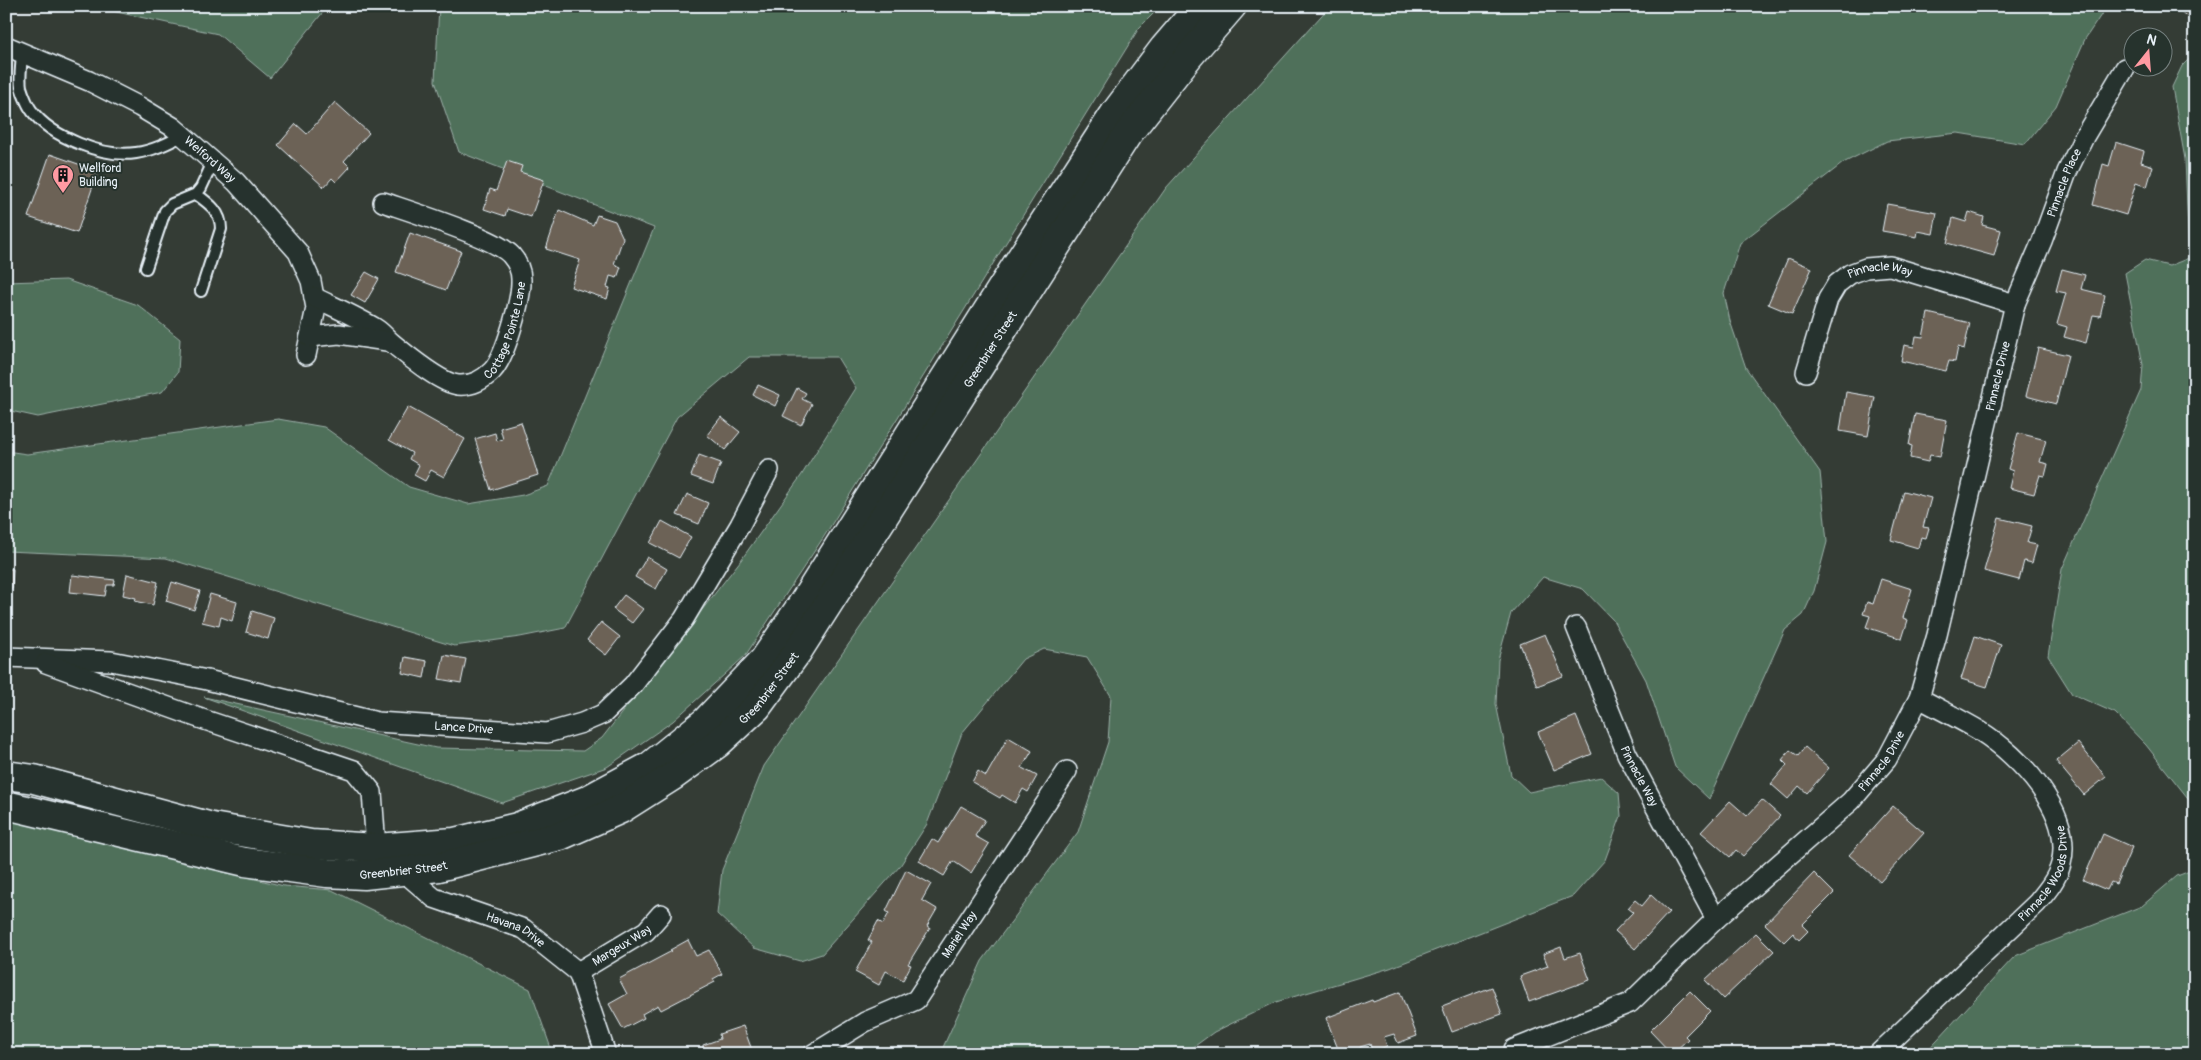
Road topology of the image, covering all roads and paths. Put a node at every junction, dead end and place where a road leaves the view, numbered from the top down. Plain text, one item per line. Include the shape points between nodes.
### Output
1 (1200, 6) edge
2 (1232, 6) edge
3 (14, 49) edge
4 (2124, 71) edge
5 (182, 136) junction
6 (1113, 137) junction
7 (213, 162) junction
8 (196, 194) junction
9 (383, 202) dead end
10 (146, 268) dead end
11 (201, 291) dead end
12 (314, 296) junction
13 (2015, 304) junction
14 (390, 342) junction
15 (308, 346) joint
16 (1806, 372) dead end
17 (769, 470) dead end
18 (1576, 626) dead end
19 (6, 657) edge
20 (30, 657) junction
21 (1919, 698) junction
22 (1067, 771) dead end
23 (6, 775) edge
24 (6, 805) edge
25 (376, 848) junction
26 (403, 871) junction
27 (661, 914) dead end
28 (1716, 919) junction
29 (578, 972) junction
30 (1511, 1052) edge
31 (606, 1054) edge
32 (813, 1054) edge
33 (1878, 1054) edge

1 - 6 main road, Greenbrier Street via 1164,48
2 - 6 main road, Greenbrier Street
3 - 5 street, Welford Way via 89,81 140,108
3 - 5 lane via 21,86 32,111 51,129 72,140 107,152 135,154
4 - 13 street, Pinnacle Place via 2067,172
5 - 7 street, Welford Way
6 - 25 main road, Greenbrier Street via 764,660 706,722 650,766 587,800 517,827 454,842
6 - 26 main road, Greenbrier Street via 798,651 757,707 717,744 621,809 560,836 439,867
7 - 8 lane
7 - 12 street, Welford Way via 236,182 298,252
8 - 10 lane via 172,204 165,211
8 - 11 lane via 216,210 221,221
9 - 14 street, Cottage Pointe Lane via 480,238 509,253 518,263 522,277 519,300 500,360 481,380 457,385 441,378
12 - 14 street, Cottage Pointe Lane via 376,328
12 - 15 street, Welford Way via 316,308
13 - 16 street, Pinnacle Way via 1890,266 1866,268 1837,284 1828,299
13 - 21 street, Pinnacle Drive via 1937,635
14 - 15 street, Cottage Pointe Lane via 339,334
17 - 20 street, Lance Drive via 684,619 633,685 603,714 547,733 377,722 207,680 111,661
18 - 28 street, Pinnacle Way via 1627,754
19 - 20 street, Lance Drive
20 - 25 street, Lance Drive via 354,770 372,792
21 - 28 street, Pinnacle Drive via 1887,759 1851,801
21 - 33 street, Pinnacle Woods Drive via 1981,732 2014,758 2042,789 2055,812 2063,839 2061,864 2052,884 2037,903
22 - 32 street, Mariel Way via 916,1000 865,1022
23 - 25 main road, Greenbrier Street via 34,779 212,827 310,844
24 - 26 main road, Greenbrier Street via 245,862 346,874
25 - 26 street, Havana Drive
26 - 29 street, Havana Drive via 434,898 524,929
27 - 29 street, Margeux Way via 646,931
28 - 30 street, Pinnacle Drive via 1630,1003
29 - 31 street

